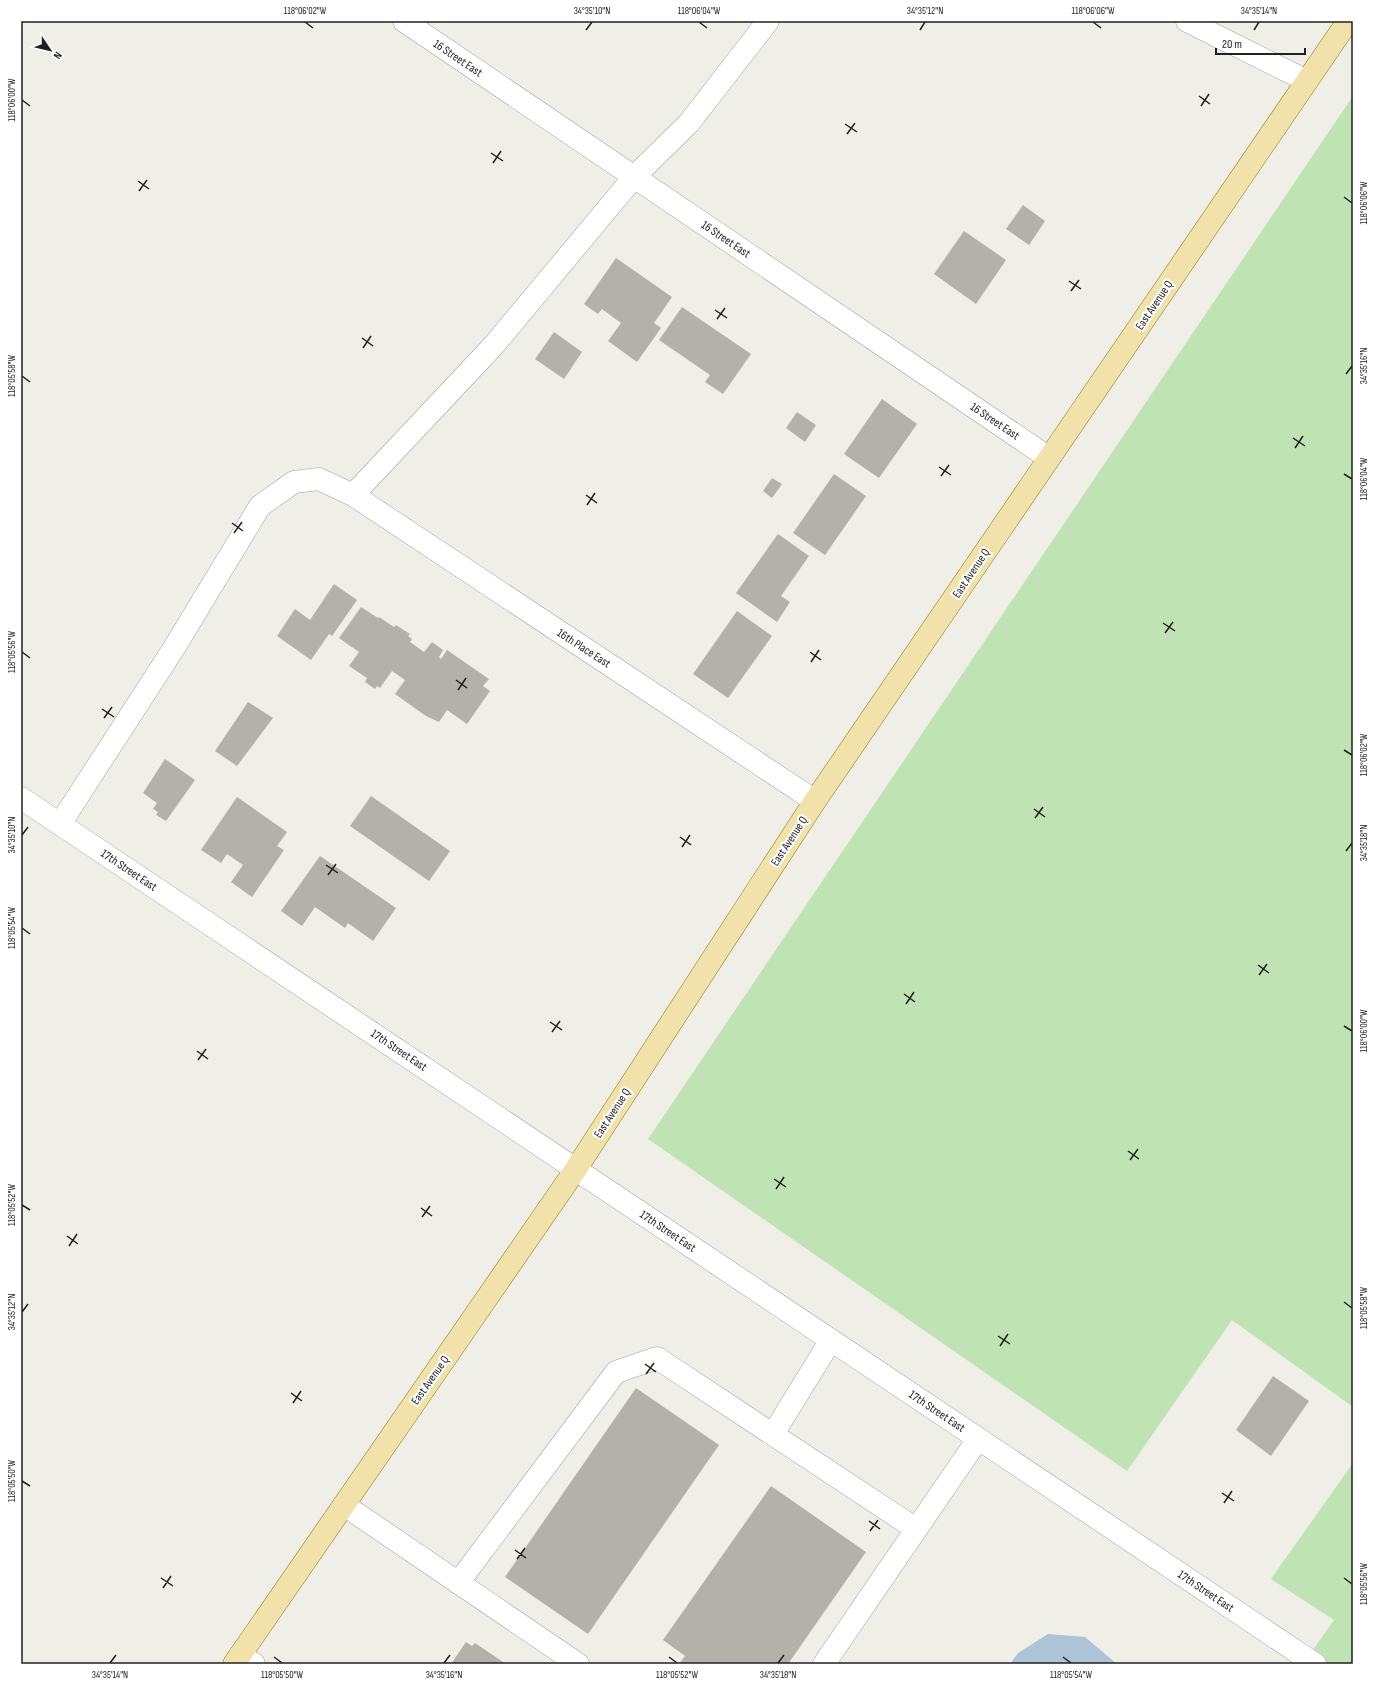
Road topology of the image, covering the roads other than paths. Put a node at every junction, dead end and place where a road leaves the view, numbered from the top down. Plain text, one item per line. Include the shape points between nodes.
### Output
1 (404, 21) edge
2 (768, 21) edge
3 (1187, 21) edge
4 (1348, 21) edge
5 (1307, 81) junction
6 (634, 177) junction
7 (1049, 458) junction
8 (352, 495) junction
9 (21, 798) edge
10 (815, 801) junction
11 (60, 824) junction
12 (576, 1169) junction
13 (832, 1340) junction
14 (773, 1434) junction
15 (978, 1438) junction
16 (344, 1505) junction
17 (916, 1529) junction
18 (458, 1583) junction
19 (243, 1661) edge
20 (578, 1664) edge
21 (824, 1664) edge
22 (1315, 1664) edge

1 - 6 street, 16 Street East
2 - 6 street via 690,123
3 - 5 street
4 - 5 main road, East Avenue Q
5 - 7 main road, East Avenue Q
6 - 7 street, 16 Street East
6 - 8 street via 494,345
7 - 10 main road, East Avenue Q
8 - 10 street, 16th Place East
8 - 11 street, 16th Place East via 319,479 294,482 260,506 174,648
9 - 11 street, 17th Street East
10 - 12 main road, East Avenue Q
11 - 12 street, 17th Street East
12 - 13 street, 17th Street East
12 - 16 main road, East Avenue Q
13 - 14 street
13 - 15 street, 17th Street East
14 - 17 street
14 - 18 street via 657,1358 616,1372
15 - 17 street
15 - 22 street, 17th Street East
16 - 18 street
16 - 19 main road, East Avenue Q
17 - 21 street
18 - 20 street

